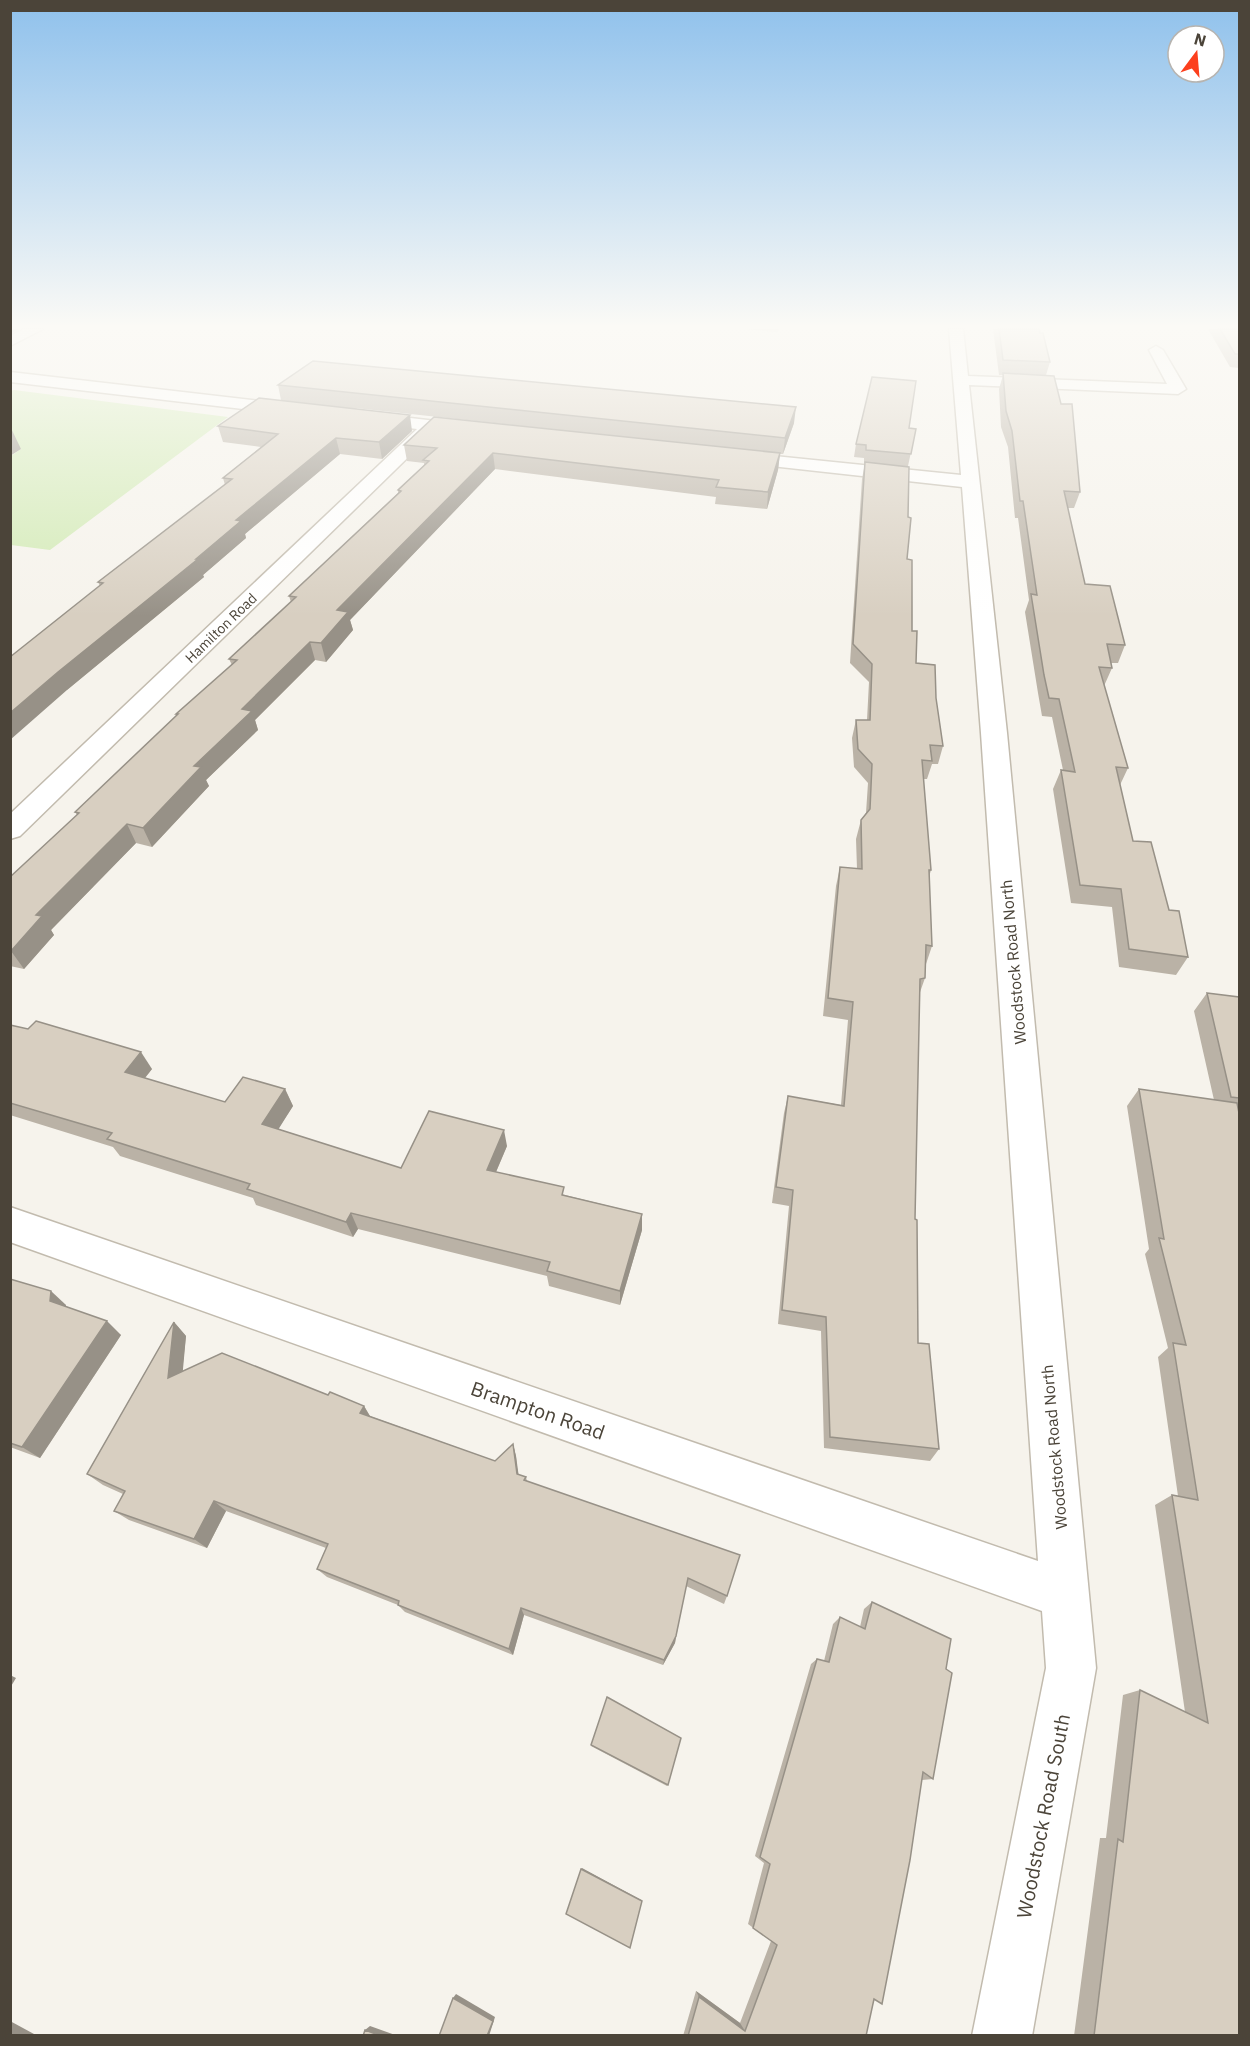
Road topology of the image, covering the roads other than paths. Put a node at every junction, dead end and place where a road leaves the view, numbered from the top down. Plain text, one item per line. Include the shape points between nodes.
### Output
1 (426, 424) edge
2 (964, 424) edge
3 (431, 425) junction
4 (490, 432) edge
5 (712, 455) edge
6 (970, 482) junction
7 (10, 830) edge
8 (10, 1224) edge
9 (1066, 1596) junction
10 (1002, 2036) edge

1 - 3 street
2 - 6 street, Woodstock Road North
3 - 4 street
3 - 7 street, Hamilton Road
5 - 6 street
6 - 9 street, Woodstock Road North via 994,725
8 - 9 street, Brampton Road
9 - 10 street, Woodstock Road South via 1071,1668

